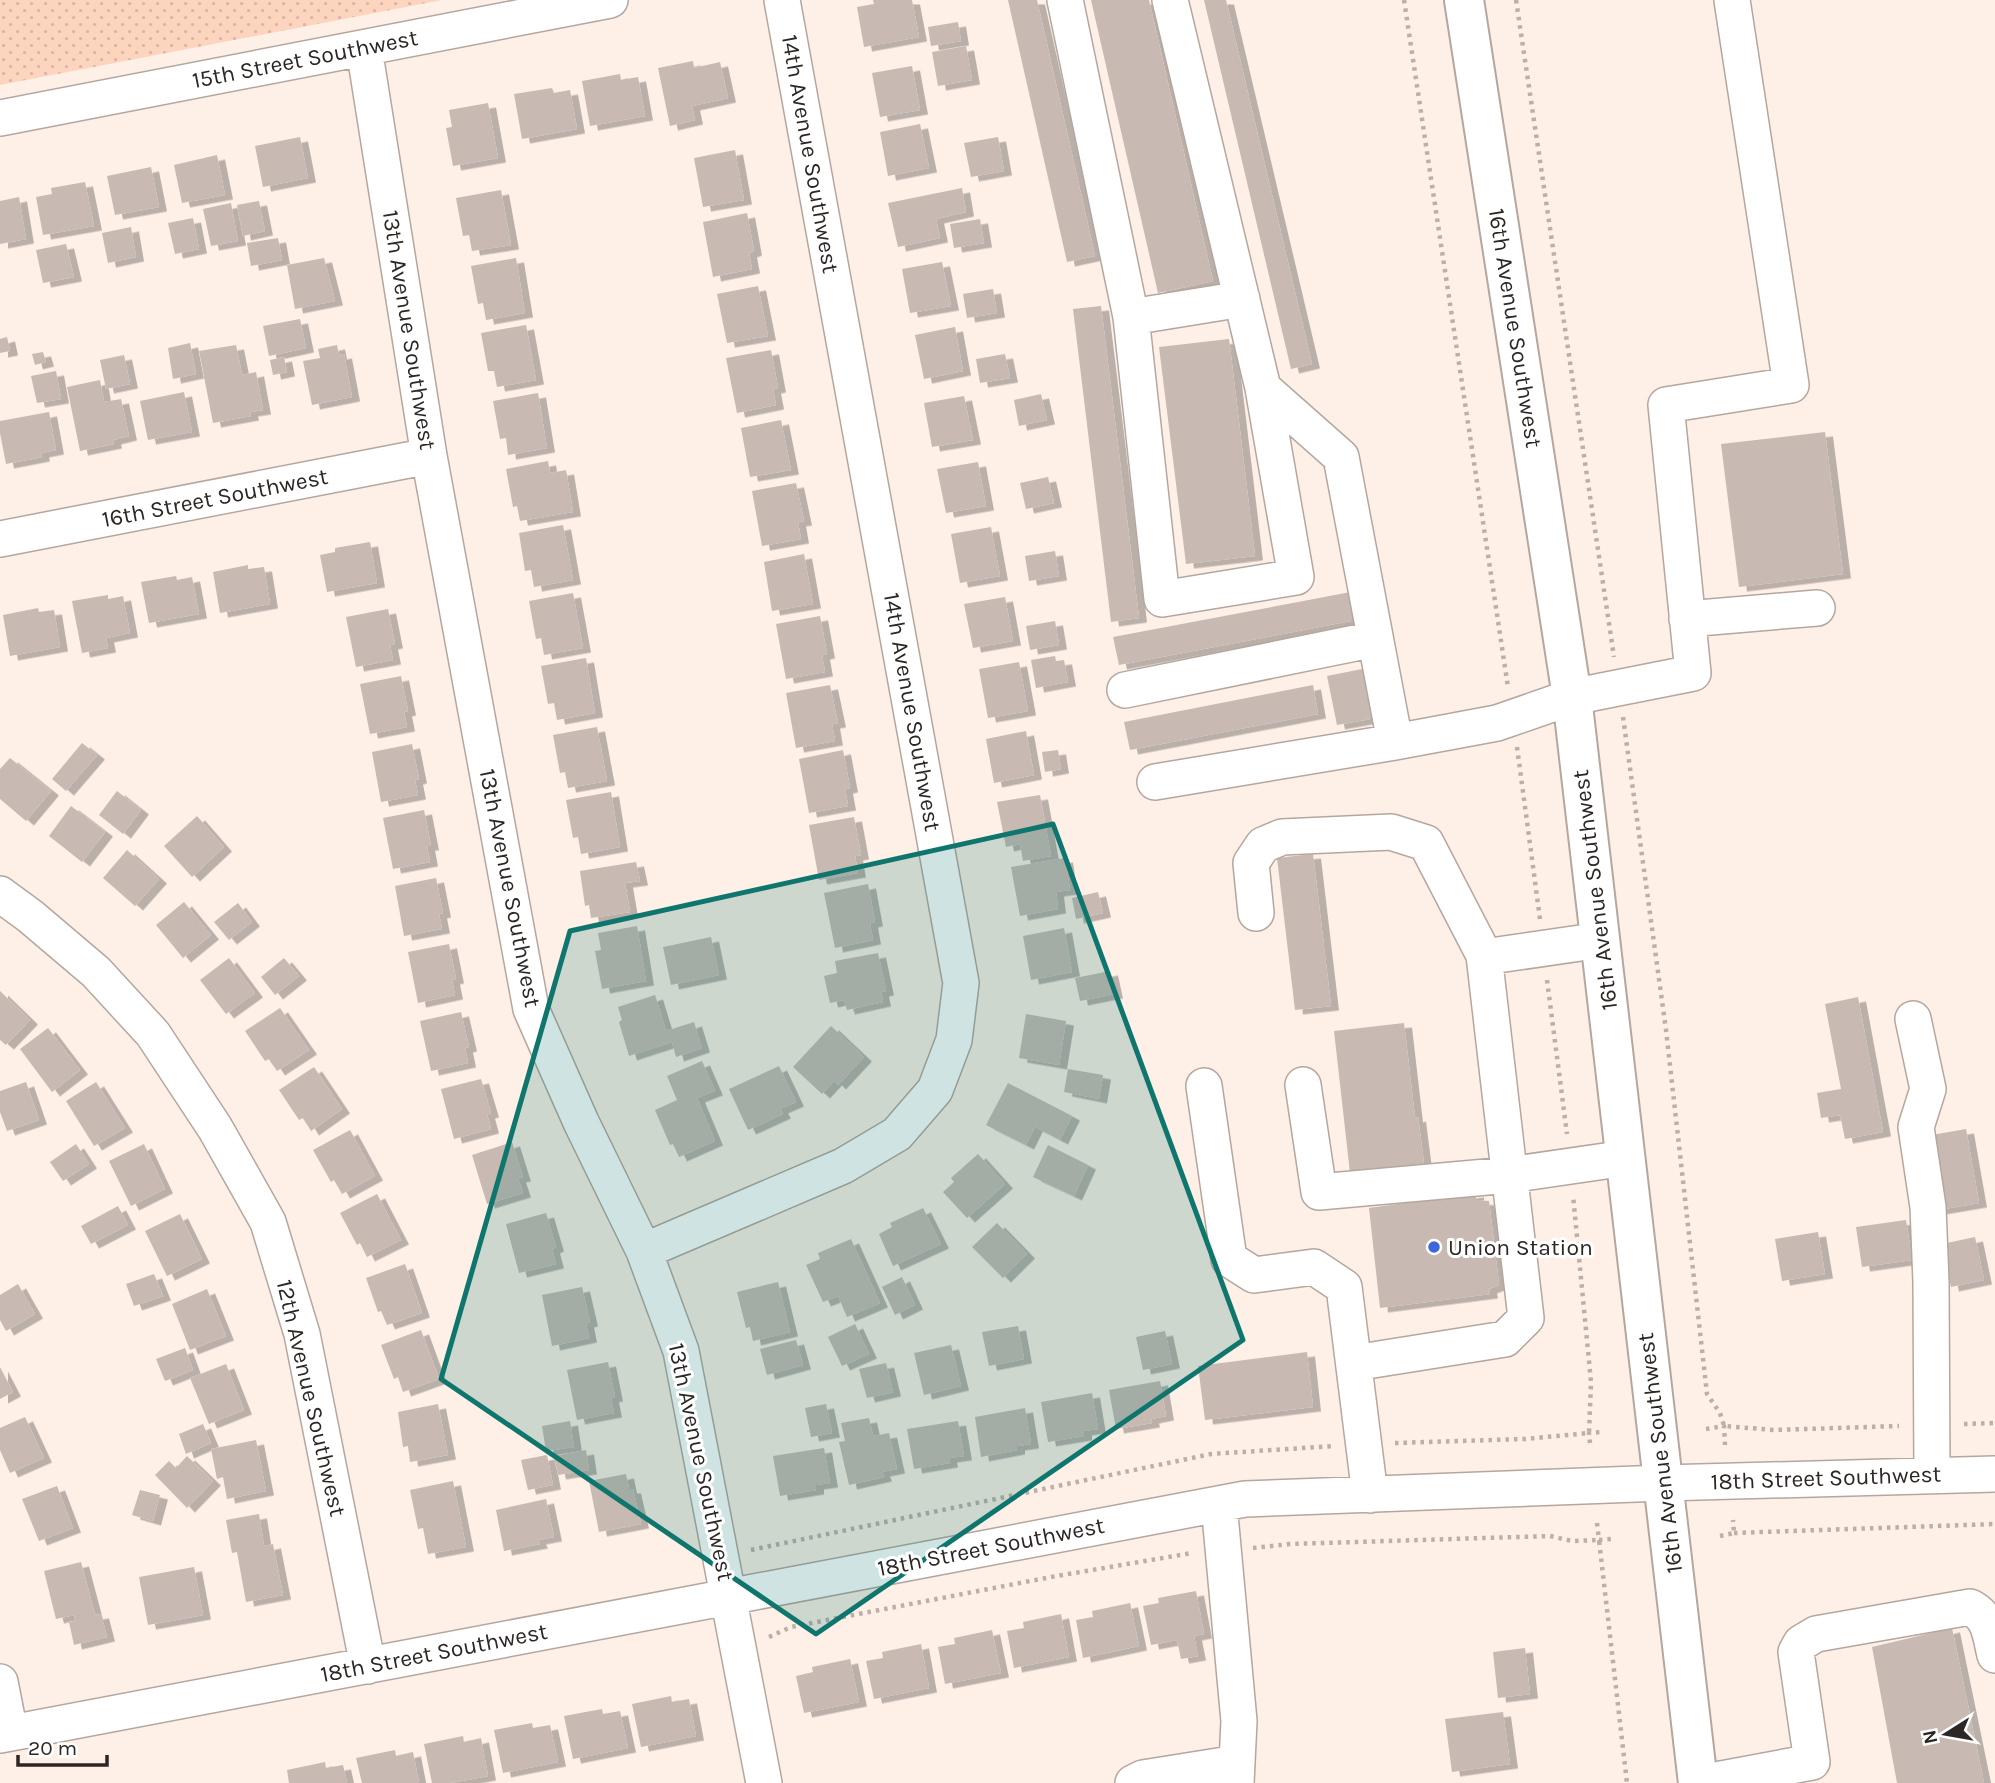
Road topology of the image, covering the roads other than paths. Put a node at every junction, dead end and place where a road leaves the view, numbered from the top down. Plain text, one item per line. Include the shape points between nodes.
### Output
1 (610, 0) edge
2 (782, 0) edge
3 (1065, 0) edge
4 (1170, 0) edge
5 (1464, 0) edge
6 (1732, 0) edge
7 (364, 48) junction
8 (0, 118) edge
9 (1242, 299) junction
10 (1131, 317) junction
11 (1263, 388) junction
12 (429, 456) junction
13 (0, 539) edge
14 (1817, 608) dead end
15 (1688, 619) junction
16 (1375, 639) junction
17 (1125, 690) dead end
18 (1572, 697) junction
19 (1395, 742) junction
20 (1155, 782) dead end
21 (0, 894) edge
22 (1256, 913) dead end
23 (1601, 940) junction
24 (1484, 957) junction
25 (1913, 1019) dead end
26 (1303, 1084) dead end
27 (1204, 1086) dead end
28 (1626, 1158) junction
29 (1509, 1175) junction
30 (645, 1251) junction
31 (1354, 1363) junction
32 (1995, 1474) edge
33 (1932, 1475) junction
34 (1663, 1483) junction
35 (1370, 1495) junction
36 (1219, 1504) junction
37 (729, 1597) junction
38 (1995, 1655) edge
39 (368, 1666) junction
40 (0, 1682) edge
41 (5, 1734) edge
42 (1236, 1773) edge
43 (1814, 1773) edge
44 (764, 1783) edge
45 (1133, 1783) edge
46 (1699, 1783) edge

1 - 7 street, 15th Street Southwest
2 - 30 street, 14th Avenue Southwest via 961,984 954,1040 935,1090 897,1134 843,1166
3 - 10 street
4 - 9 street
5 - 18 main road, 16th Avenue Southwest
6 - 15 street via 1791,385 1665,405
7 - 8 street, 15th Street Southwest
7 - 12 street, 13th Avenue Southwest
9 - 10 street
9 - 11 street
10 - 11 street via 1162,599 1296,577
11 - 16 street via 1341,457
12 - 13 street, 16th Street Southwest
12 - 30 street, 13th Avenue Southwest via 531,1009
14 - 15 street
15 - 18 street via 1693,673
16 - 17 street
16 - 19 street
18 - 19 street via 1497,723
18 - 23 main road, 16th Avenue Southwest
19 - 20 street
21 - 39 street, 12th Avenue Southwest via 96,972 153,1034 215,1128 268,1222 302,1334
22 - 24 street via 1251,863 1263,845 1282,837 1391,832 1426,844
23 - 24 street
23 - 28 main road, 16th Avenue Southwest
24 - 29 street
25 - 33 street via 1928,1089 1916,1127 1928,1208
26 - 29 street via 1319,1192
27 - 31 street via 1229,1259 1254,1275 1314,1267 1344,1287
28 - 29 street
28 - 34 main road, 16th Avenue Southwest
29 - 31 street via 1525,1318 1505,1339
30 - 37 street, 13th Avenue Southwest via 681,1351
31 - 35 street
32 - 33 street, 18th Street Southwest
33 - 34 street, 18th Street Southwest
34 - 35 street, 18th Street Southwest
34 - 46 main road, 16th Avenue Southwest
35 - 36 street, 18th Street Southwest
36 - 37 street, 18th Street Southwest
36 - 42 street via 1239,1721
37 - 39 street, 18th Street Southwest
37 - 44 street, 13th Avenue Southwest
38 - 43 street via 1986,1620 1970,1607 1816,1634 1801,1643 1796,1652
39 - 41 street, 18th Street Southwest
40 - 41 street
42 - 45 street
43 - 46 street

